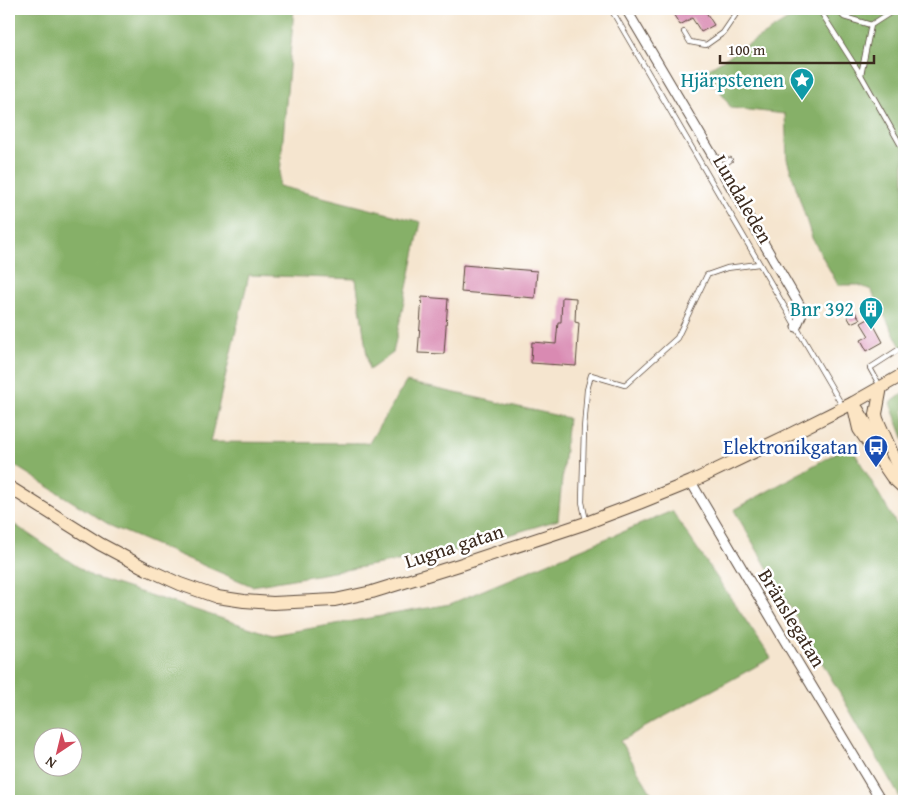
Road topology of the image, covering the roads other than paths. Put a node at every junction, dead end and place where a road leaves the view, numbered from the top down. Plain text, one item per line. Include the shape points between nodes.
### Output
1 (611, 9) edge
2 (626, 9) edge
3 (744, 9) edge
4 (836, 9) edge
5 (896, 9) edge
6 (820, 10) edge
7 (871, 25) junction
8 (684, 32) dead end
9 (861, 75) junction
10 (904, 151) edge
11 (730, 160) dead end
12 (720, 168) junction
13 (759, 264) junction
14 (796, 327) junction
15 (898, 350) dead end
16 (867, 363) dead end
17 (870, 368) junction
18 (904, 374) edge
19 (880, 387) junction
20 (848, 405) junction
21 (691, 482) junction
22 (9, 487) edge
23 (904, 487) edge
24 (586, 522) junction
25 (881, 801) edge

1 - 13 lane, Lundaleden
2 - 12 street
3 - 8 lane via 736,14 724,33 706,45 690,42
4 - 7 lane via 844,17
5 - 7 lane
6 - 9 lane
7 - 9 lane
9 - 10 lane
11 - 12 lane
12 - 14 street via 803,311
13 - 14 lane, Lundaleden
13 - 24 lane via 727,268 707,275 677,338 625,386 592,375 587,390 584,429 582,502
14 - 20 lane, Lundaleden
15 - 17 lane
16 - 17 lane
17 - 19 lane
18 - 19 main road, Lugna gatan
19 - 20 main road, Lugna gatan
19 - 23 main road, Lundaleden via 877,419
20 - 21 main road, Lugna gatan
20 - 23 main road, Lundaleden
21 - 24 main road, Lugna gatan
21 - 25 street, Bränslegatan
22 - 24 main road, Lugna gatan via 100,544 180,584 217,596 274,603 335,600 372,592

